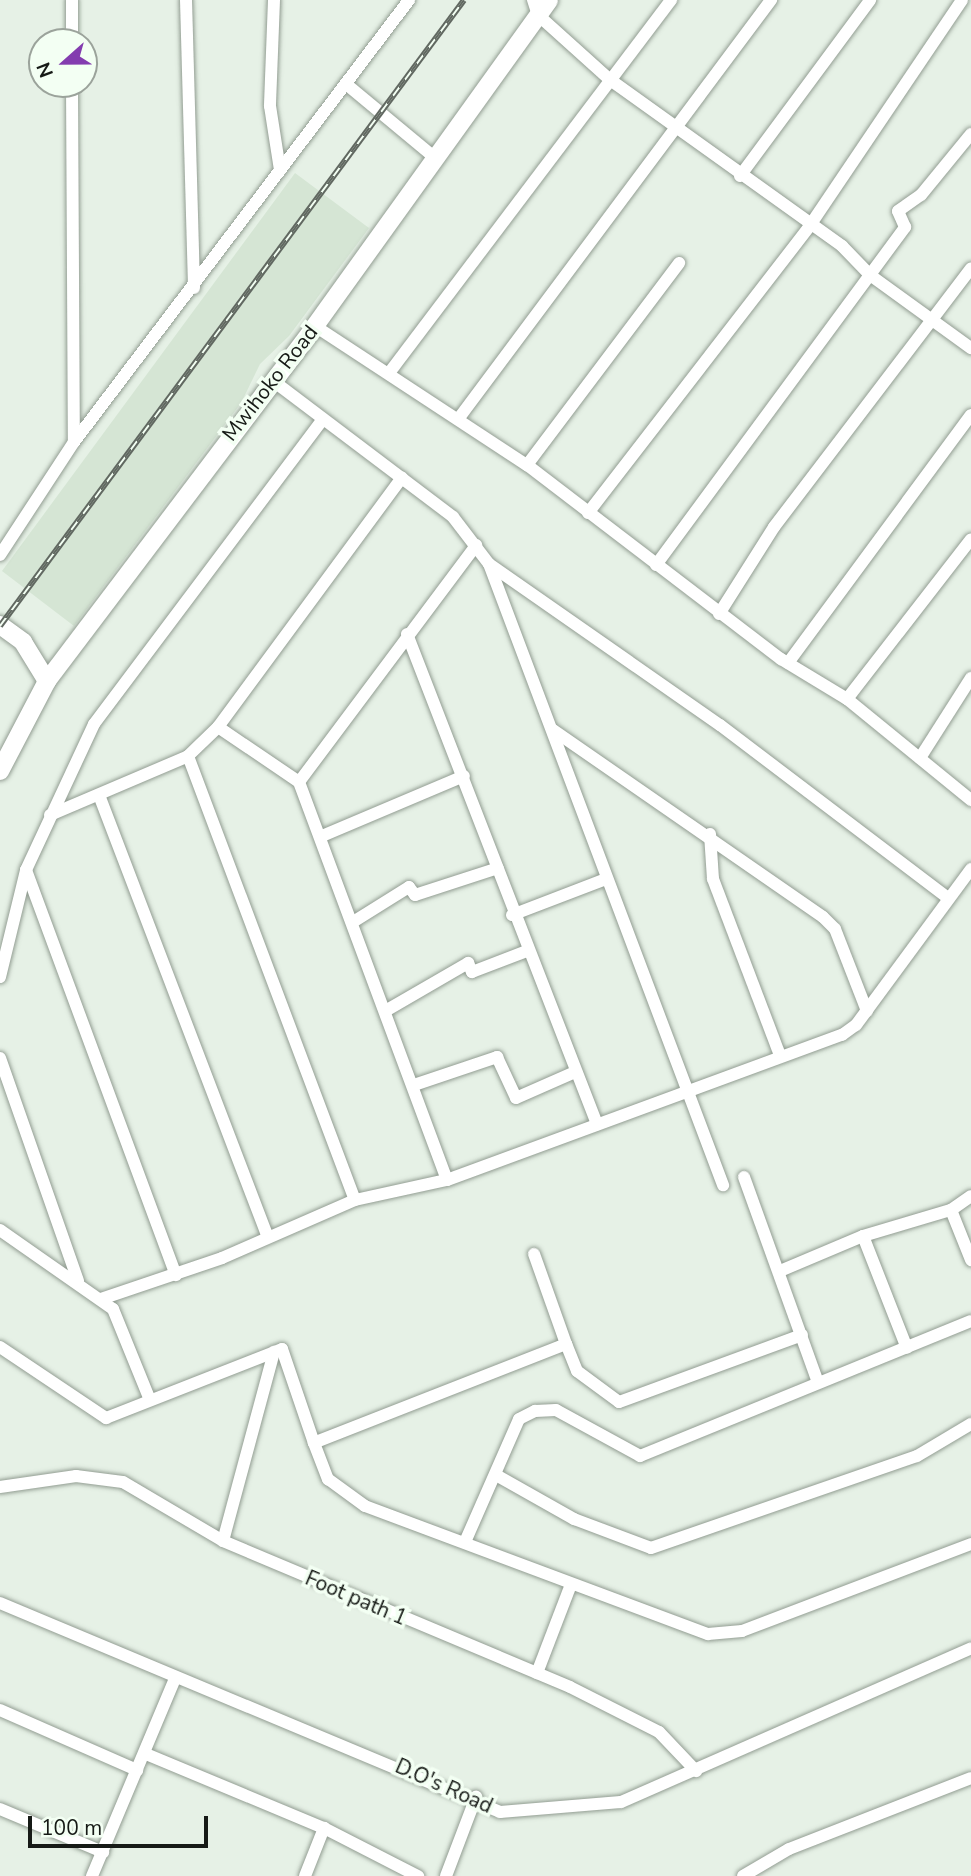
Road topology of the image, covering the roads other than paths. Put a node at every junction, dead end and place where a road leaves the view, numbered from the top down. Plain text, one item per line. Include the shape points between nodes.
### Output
1 (72, 0) edge
2 (186, 0) edge
3 (274, 0) edge
4 (410, 0) edge
5 (671, 0) edge
6 (771, 0) edge
7 (870, 0) edge
8 (962, 0) edge
9 (540, 5) edge
10 (72, 28) edge
11 (609, 79) junction
12 (346, 85) junction
13 (72, 98) edge
14 (677, 125) junction
15 (971, 134) edge
16 (435, 158) junction
17 (280, 170) junction
18 (740, 177) junction
19 (811, 223) junction
20 (679, 263) dead end
21 (971, 268) edge
22 (870, 275) junction
23 (194, 288) junction
24 (933, 321) junction
25 (315, 326) junction
26 (971, 348) edge
27 (389, 373) junction
28 (272, 380) junction
29 (971, 415) edge
30 (459, 418) junction
31 (323, 419) junction
32 (74, 442) junction
33 (527, 465) junction
34 (402, 477) junction
35 (588, 513) junction
36 (971, 539) edge
37 (476, 545) junction
38 (0, 555) edge
39 (489, 564) junction
40 (656, 565) junction
41 (719, 614) junction
42 (0, 625) edge
43 (407, 634) junction
44 (788, 663) junction
45 (971, 678) edge
46 (47, 681) junction
47 (846, 699) junction
48 (218, 727) junction
49 (552, 729) junction
50 (188, 756) junction
51 (920, 758) junction
52 (0, 771) edge
53 (464, 776) junction
54 (299, 782) junction
55 (99, 795) junction
56 (971, 800) edge
57 (50, 815) junction
58 (710, 834) junction
59 (322, 836) junction
60 (498, 868) junction
61 (971, 869) edge
62 (26, 870) junction
63 (606, 879) junction
64 (947, 897) junction
65 (512, 915) junction
66 (353, 922) junction
67 (527, 951) junction
68 (0, 977) edge
69 (387, 1010) junction
70 (867, 1011) junction
71 (780, 1055) junction
72 (0, 1058) edge
73 (575, 1072) junction
74 (414, 1085) junction
75 (686, 1092) junction
76 (597, 1124) junction
77 (744, 1177) dead end
78 (447, 1180) junction
79 (723, 1185) dead end
80 (355, 1200) junction
81 (969, 1200) edge
82 (951, 1210) junction
83 (0, 1230) edge
84 (267, 1235) junction
85 (863, 1236) junction
86 (534, 1254) dead end
87 (971, 1260) edge
88 (780, 1271) junction
89 (176, 1275) junction
90 (78, 1281) junction
91 (101, 1299) junction
92 (971, 1321) edge
93 (802, 1335) junction
94 (566, 1344) junction
95 (0, 1347) edge
96 (907, 1348) junction
97 (274, 1352) junction
98 (818, 1382) junction
99 (150, 1400) junction
100 (971, 1424) edge
101 (314, 1443) junction
102 (496, 1475) junction
103 (0, 1487) edge
104 (223, 1541) junction
105 (465, 1542) junction
106 (971, 1544) edge
107 (570, 1587) junction
108 (0, 1604) edge
109 (971, 1648) edge
110 (537, 1673) junction
111 (174, 1681) junction
112 (0, 1710) edge
113 (146, 1754) junction
114 (137, 1770) junction
115 (696, 1771) junction
116 (971, 1778) edge
117 (476, 1797) junction
118 (0, 1809) edge
119 (324, 1828) junction
120 (103, 1852) junction
121 (92, 1876) edge
122 (305, 1876) edge
123 (418, 1876) edge
124 (446, 1876) edge
125 (743, 1876) edge

1 - 10 street
2 - 23 street
3 - 17 street via 270,106
4 - 12 street
5 - 11 street
6 - 14 street
7 - 18 street
8 - 19 street
9 - 11 street
9 - 16 street, Mwihoko Road
11 - 14 street
11 - 27 street
12 - 16 street
12 - 17 street
13 - 32 street
14 - 18 street
14 - 30 street
15 - 22 street via 922,195 898,211 905,227
16 - 25 street, Mwihoko Road
17 - 23 street
18 - 19 street
19 - 22 street
19 - 35 street
20 - 33 street
21 - 24 street
22 - 24 street
22 - 40 street via 779,391
23 - 32 street
24 - 26 street
24 - 41 street via 774,527
25 - 27 street
25 - 28 street, Mwihoko Road
27 - 30 street
28 - 31 street
28 - 46 street, Mwihoko Road
29 - 44 street
30 - 33 street
31 - 34 street
31 - 57 street via 94,724
32 - 38 street
33 - 35 street
34 - 37 street via 453,517
34 - 48 street
35 - 40 street
36 - 47 street
37 - 39 street
37 - 43 street
39 - 49 street
39 - 64 street via 720,725
40 - 41 street
41 - 44 street
42 - 46 street via 23,642
43 - 53 street
43 - 54 street
44 - 47 street
45 - 51 street
46 - 52 street, Mwihoko Road
47 - 51 street
48 - 50 street
48 - 54 street
49 - 58 street
49 - 63 street
50 - 55 street
50 - 80 street
51 - 56 street
53 - 59 street
53 - 60 street
54 - 59 street
55 - 57 street
55 - 84 street
57 - 62 street
58 - 70 street via 835,929
58 - 71 street via 713,879
59 - 66 street
60 - 65 street
60 - 66 street via 415,895 409,887
61 - 64 street
62 - 68 street
62 - 89 street
63 - 65 street
63 - 75 street
64 - 70 street
65 - 67 street
66 - 69 street
67 - 69 street via 472,972 468,962
67 - 73 street
69 - 74 street
70 - 71 street via 842,1035
71 - 75 street
72 - 90 street
73 - 74 street via 516,1098 497,1057
73 - 76 street
74 - 78 street
75 - 76 street
75 - 79 street
76 - 78 street
77 - 88 street
78 - 80 street
80 - 84 street
81 - 82 street
82 - 85 street
82 - 87 street
83 - 90 street
84 - 89 street
85 - 88 street
85 - 96 street
86 - 94 street
88 - 93 street
89 - 91 street
90 - 91 street
91 - 99 street via 113,1309
92 - 96 street
93 - 94 street via 619,1402 577,1371
93 - 98 street
94 - 101 street
95 - 99 street via 100,1416
96 - 98 street
97 - 99 street
97 - 101 street via 282,1349
97 - 104 street
98 - 102 street via 640,1456 556,1410 540,1409 519,1419
100 - 102 street via 917,1456 651,1548 573,1519
101 - 105 street via 328,1479 353,1499
102 - 105 street
103 - 104 street, Foot path 1 via 99,1476 123,1482
104 - 110 street, Foot path 1
105 - 107 street
106 - 107 street via 734,1634 708,1634
107 - 110 street
108 - 111 street, D.O's Road via 31,1611
109 - 115 street, D.O's Road
110 - 115 street, Foot path 1 via 672,1740
111 - 113 street
111 - 117 street, D.O's Road
112 - 114 street
113 - 114 street
113 - 119 street
114 - 120 street
115 - 117 street, D.O's Road via 595,1808 500,1812
116 - 125 street via 789,1849
117 - 124 street
118 - 120 street
119 - 122 street
119 - 123 street
120 - 121 street

